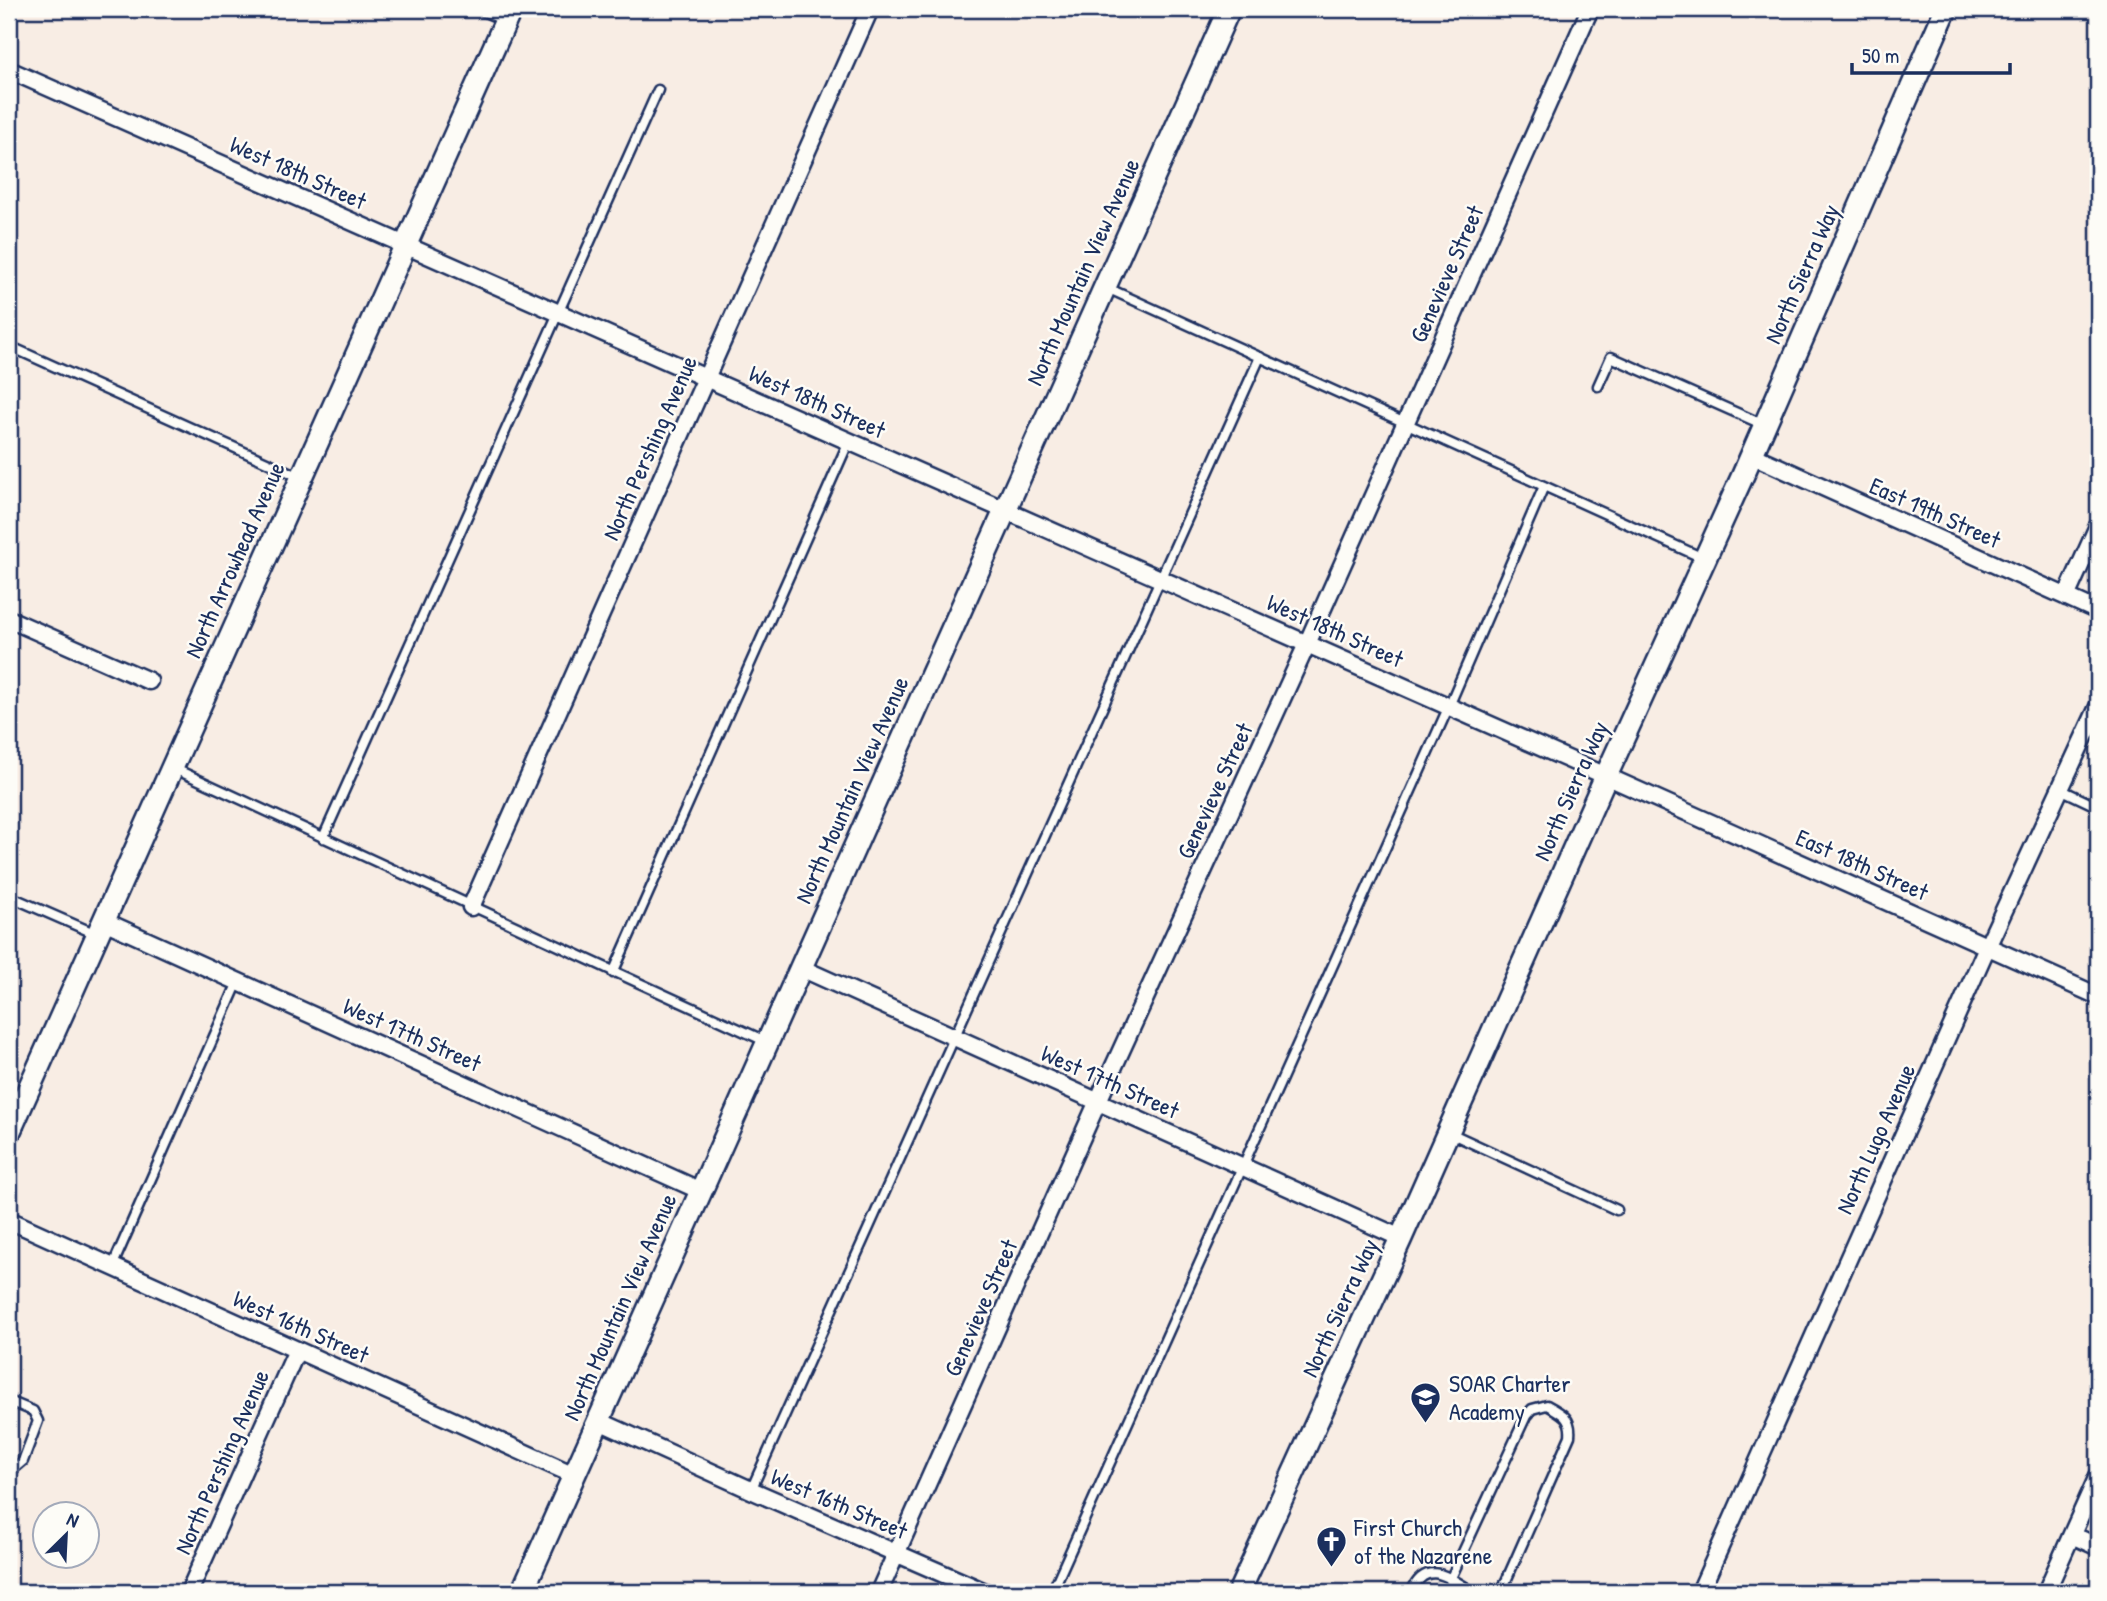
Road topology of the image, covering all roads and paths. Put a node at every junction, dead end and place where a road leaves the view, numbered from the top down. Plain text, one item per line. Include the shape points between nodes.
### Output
1 (478, 9) edge
2 (870, 9) edge
3 (1229, 9) edge
4 (1590, 9) edge
5 (1946, 9) edge
6 (509, 15) edge
7 (9, 70) edge
8 (658, 90) dead end
9 (406, 245) junction
10 (1105, 287) junction
11 (559, 313) junction
12 (9, 346) edge
13 (1261, 357) junction
14 (706, 378) junction
15 (1598, 386) dead end
16 (1406, 422) junction
17 (1765, 425) junction
18 (849, 441) junction
19 (1752, 455) junction
20 (300, 477) junction
21 (1544, 486) junction
22 (1005, 510) junction
23 (2098, 526) edge
24 (1705, 559) junction
25 (1162, 580) junction
26 (2066, 597) junction
27 (2098, 611) edge
28 (9, 619) edge
29 (1307, 644) junction
30 (149, 681) dead end
31 (1449, 706) junction
32 (2098, 707) edge
33 (172, 768) junction
34 (1606, 776) junction
35 (2060, 789) junction
36 (2098, 807) edge
37 (323, 838) junction
38 (9, 896) edge
39 (471, 907) junction
40 (101, 928) junction
41 (1987, 947) junction
42 (801, 968) junction
43 (613, 972) junction
44 (239, 981) junction
45 (2098, 996) edge
46 (955, 1037) junction
47 (768, 1042) junction
48 (1098, 1101) junction
49 (11, 1119) edge
50 (1448, 1132) junction
51 (1244, 1167) junction
52 (701, 1191) junction
53 (1617, 1210) dead end
54 (9, 1220) edge
55 (1401, 1238) junction
56 (112, 1267) junction
57 (297, 1350) junction
58 (9, 1401) edge
59 (598, 1421) junction
60 (9, 1473) edge
61 (574, 1475) junction
62 (2098, 1476) edge
63 (751, 1490) junction
64 (2073, 1535) junction
65 (2098, 1547) edge
66 (897, 1553) junction
67 (1450, 1580) junction
68 (189, 1592) edge
69 (522, 1592) edge
70 (879, 1592) edge
71 (985, 1592) edge
72 (1052, 1592) edge
73 (1239, 1592) edge
74 (1411, 1592) edge
75 (1474, 1592) edge
76 (1497, 1592) edge
77 (1700, 1592) edge
78 (2046, 1592) edge

1 - 6 lane
2 - 14 street, North Pershing Avenue
3 - 10 street, North Mountain View Avenue
4 - 16 street, Genevieve Street
5 - 17 street, North Sierra Way
6 - 9 street, North Arrowhead Avenue
7 - 9 street, West 18th Street
8 - 11 lane
9 - 11 street, West 18th Street
9 - 20 street, North Arrowhead Avenue
10 - 13 lane
10 - 22 street, North Mountain View Avenue
11 - 14 street, West 18th Street
11 - 37 lane
12 - 20 lane
13 - 16 lane
13 - 25 lane
14 - 18 street, West 18th Street
14 - 39 street, North Pershing Avenue
15 - 17 lane via 1611,357
16 - 21 lane
16 - 29 street, Genevieve Street
17 - 19 street, North Sierra Way
18 - 22 street, West 18th Street
18 - 43 lane
19 - 24 street, North Sierra Way
19 - 26 street, East 19th Street
20 - 33 street, North Arrowhead Avenue
21 - 24 lane
21 - 31 lane
22 - 25 street, West 18th Street
22 - 42 street, North Mountain View Avenue
23 - 26 street
24 - 34 street, North Sierra Way
25 - 29 street, West 18th Street
25 - 46 lane
26 - 27 street, East 19th Street
28 - 30 street
29 - 31 street, West 18th Street
29 - 48 street, Genevieve Street
31 - 34 street, West 18th Street
31 - 51 lane
32 - 35 street, North Lugo Avenue
33 - 37 lane
33 - 40 street, North Arrowhead Avenue
34 - 41 street, East 18th Street
34 - 50 street, North Sierra Way
35 - 36 lane
35 - 41 street, North Lugo Avenue
37 - 39 lane
38 - 40 lane
39 - 43 lane
40 - 44 street, West 17th Street
40 - 49 street, North Arrowhead Avenue
41 - 45 street, East 18th Street
41 - 77 street, North Lugo Avenue
42 - 46 street, West 17th Street
42 - 47 street, North Mountain View Avenue
43 - 47 lane
44 - 52 street, West 17th Street
44 - 56 lane
46 - 48 street, West 17th Street
46 - 63 lane
47 - 52 street, North Mountain View Avenue
48 - 51 street, West 17th Street
48 - 66 street, Genevieve Street
50 - 53 lane
50 - 55 street, North Sierra Way
51 - 55 street, West 17th Street
51 - 72 lane
52 - 59 street, North Mountain View Avenue
54 - 56 street, West 16th Street
55 - 73 street, North Sierra Way
56 - 57 street, West 16th Street
57 - 61 street, West 16th Street
57 - 68 street, North Pershing Avenue
58 - 60 lane via 33,1411 38,1421 23,1461
59 - 61 street, North Mountain View Avenue
59 - 63 street, West 16th Street
61 - 69 street, North Mountain View Avenue
62 - 64 street
63 - 66 street, West 16th Street
64 - 65 street
64 - 78 street
66 - 70 street, Genevieve Street
66 - 71 street, West 16th Street
67 - 74 lane via 1426,1573
67 - 75 lane
67 - 76 lane via 1526,1416 1547,1405 1564,1414 1571,1426 1570,1436 1502,1590

